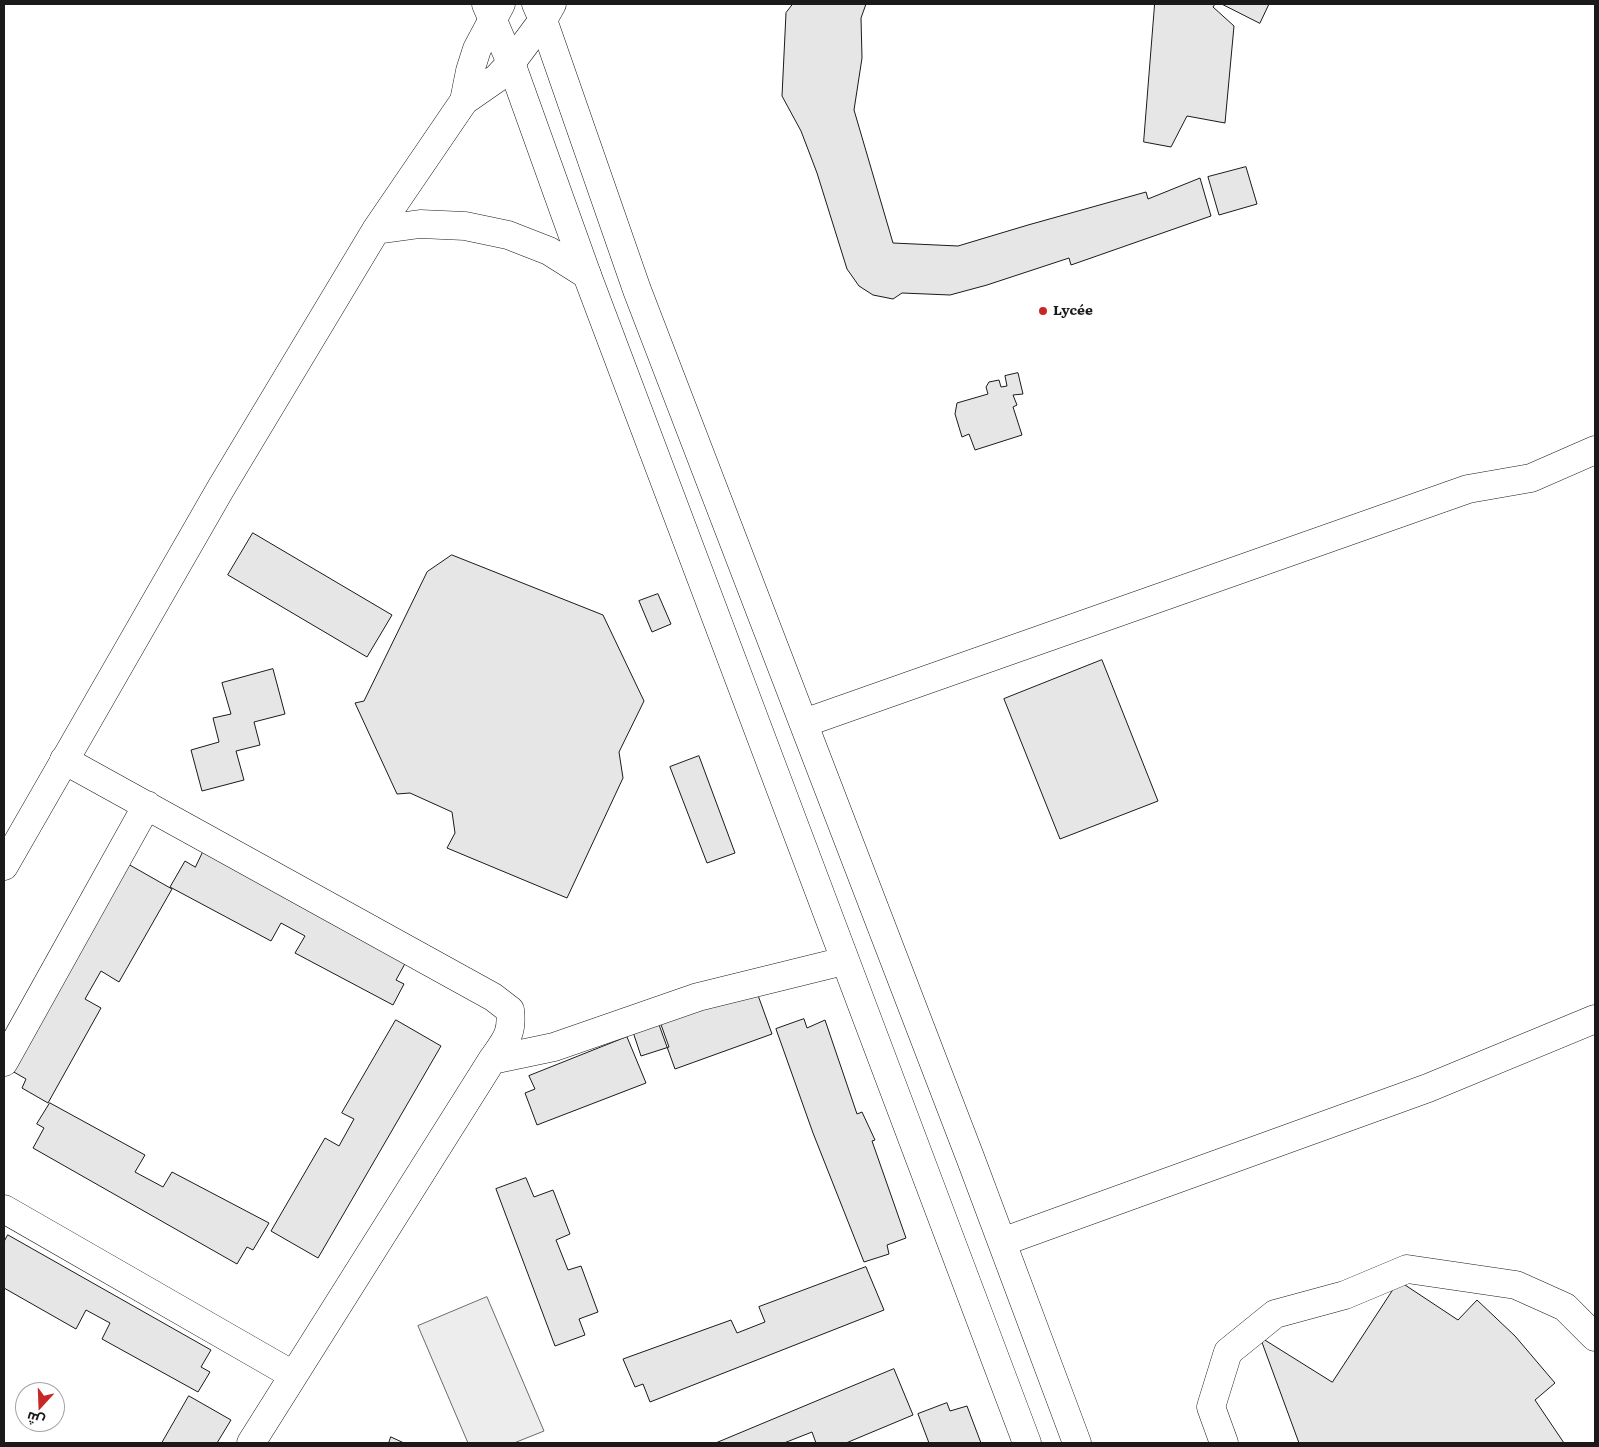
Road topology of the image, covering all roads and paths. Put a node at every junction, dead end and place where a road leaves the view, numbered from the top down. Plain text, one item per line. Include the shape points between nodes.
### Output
1 (493, 9) edge
2 (544, 9) edge
3 (511, 63) junction
4 (464, 101) junction
5 (376, 230) junction
6 (587, 275) junction
7 (1595, 450) edge
8 (804, 723) junction
9 (64, 760) junction
10 (147, 805) junction
11 (4, 866) edge
12 (844, 961) junction
13 (1595, 1019) edge
14 (492, 1060) junction
15 (4, 1062) edge
16 (4, 1209) edge
17 (1002, 1242) junction
18 (1595, 1337) edge
19 (293, 1375) junction
20 (251, 1443) edge
21 (1027, 1443) edge
22 (1078, 1443) edge
23 (1224, 1443) edge

1 - 3 street
1 - 4 street via 470,71
2 - 3 street
2 - 8 street via 637,290
3 - 4 street via 497,78
3 - 6 street
4 - 5 street
5 - 6 street via 420,224 464,226 508,235 549,251
5 - 9 street via 221,488
6 - 12 street
7 - 8 street via 1531,478 1468,489
8 - 17 street
9 - 10 street
9 - 11 street
10 - 14 street via 493,997 510,1010 512,1023 509,1036
10 - 15 street
12 - 14 street via 698,997 554,1047
12 - 21 street
13 - 17 street via 1428,1088
14 - 19 street
16 - 19 street
17 - 22 street
18 - 23 street via 1565,1307 1516,1285 1407,1269 1345,1294 1275,1314 1228,1352 1212,1407
19 - 20 street

